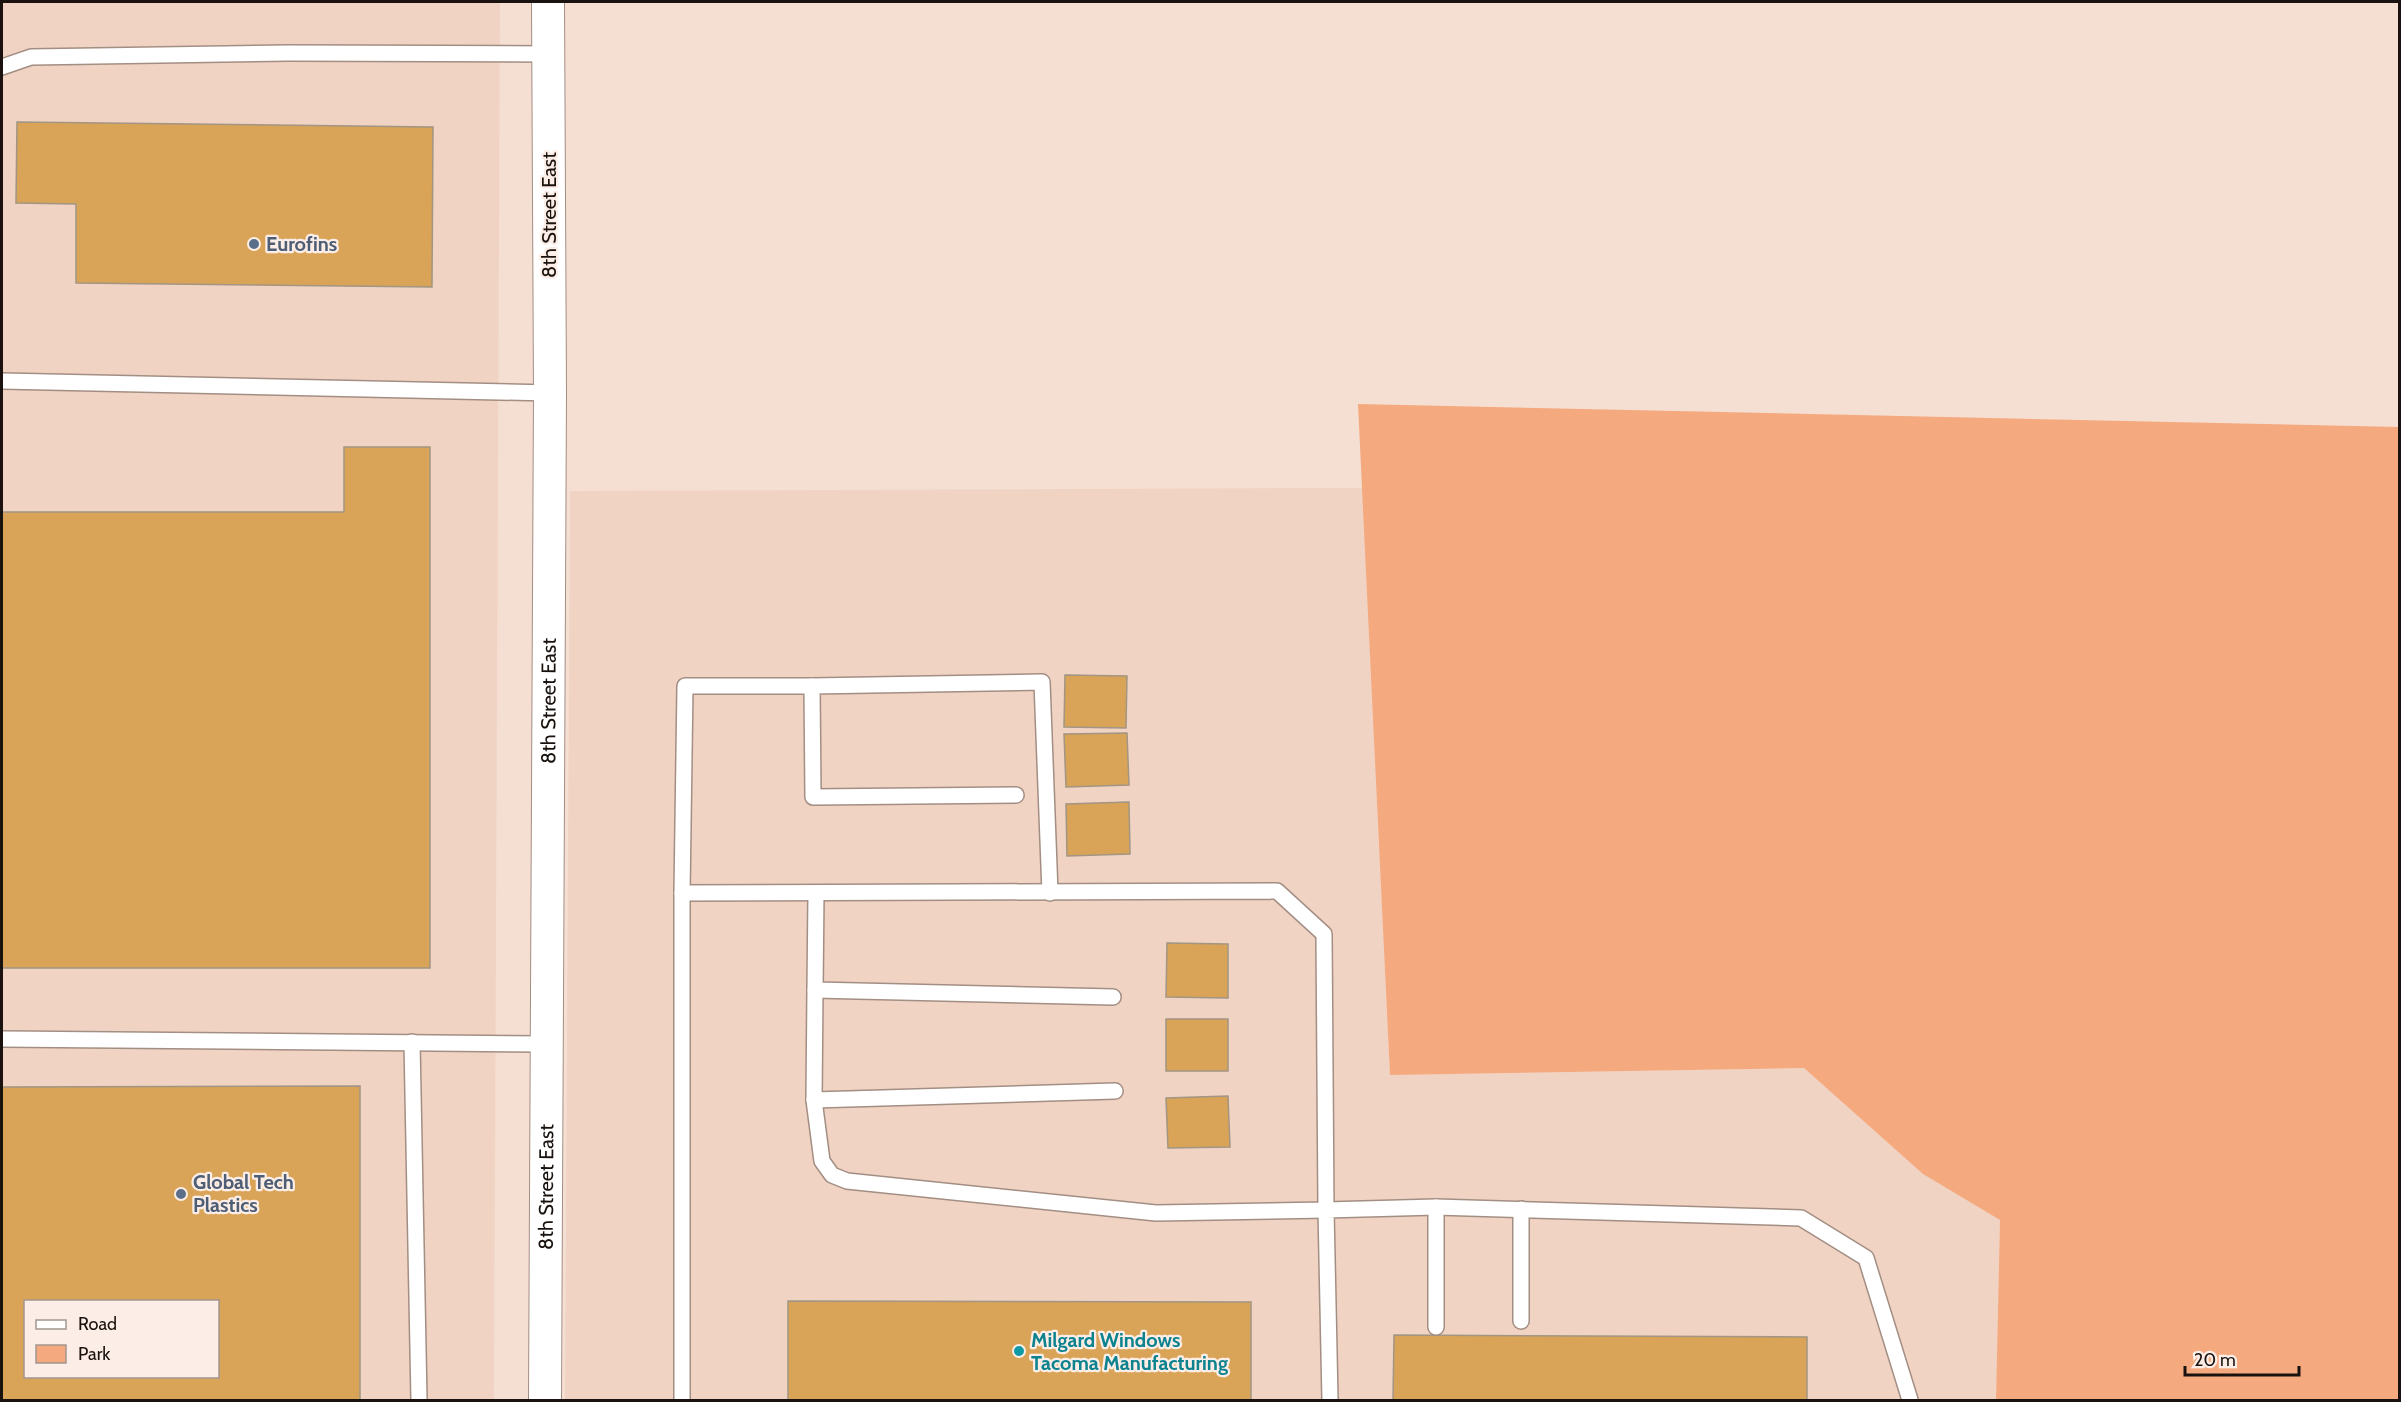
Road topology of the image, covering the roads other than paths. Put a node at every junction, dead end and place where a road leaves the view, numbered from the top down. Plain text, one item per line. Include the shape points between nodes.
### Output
1 (548, 2) edge
2 (548, 54) junction
3 (2, 67) edge
4 (2, 381) edge
5 (550, 393) junction
6 (812, 686) junction
7 (1016, 795) dead end
8 (682, 892) junction
9 (816, 893) junction
10 (1050, 893) junction
11 (815, 990) junction
12 (1113, 997) dead end
13 (2, 1039) edge
14 (412, 1042) junction
15 (547, 1044) junction
16 (1115, 1091) dead end
17 (814, 1100) junction
18 (1436, 1207) junction
19 (1521, 1209) junction
20 (1326, 1210) junction
21 (1521, 1321) dead end
22 (1436, 1327) dead end
23 (1910, 1400) edge
24 (419, 1401) edge
25 (545, 1401) edge
26 (682, 1401) edge
27 (1330, 1401) edge

1 - 2 street, 8th Street East
2 - 3 lane via 31,57
2 - 5 street, 8th Street East
4 - 5 lane
5 - 15 street, 8th Street East
6 - 7 lane via 813,797
6 - 8 lane via 685,686
6 - 10 lane via 1042,682
8 - 9 lane
8 - 26 lane
9 - 10 lane
9 - 11 lane
10 - 20 lane via 1278,891 1324,934
11 - 12 lane
11 - 17 lane
13 - 14 lane
14 - 15 lane
14 - 24 lane
15 - 25 street, 8th Street East
16 - 17 lane
17 - 20 lane via 822,1161 832,1175 847,1181 1156,1214
18 - 19 lane
18 - 20 lane
18 - 22 lane
19 - 21 lane
19 - 23 lane via 1801,1218 1866,1258
20 - 27 lane

